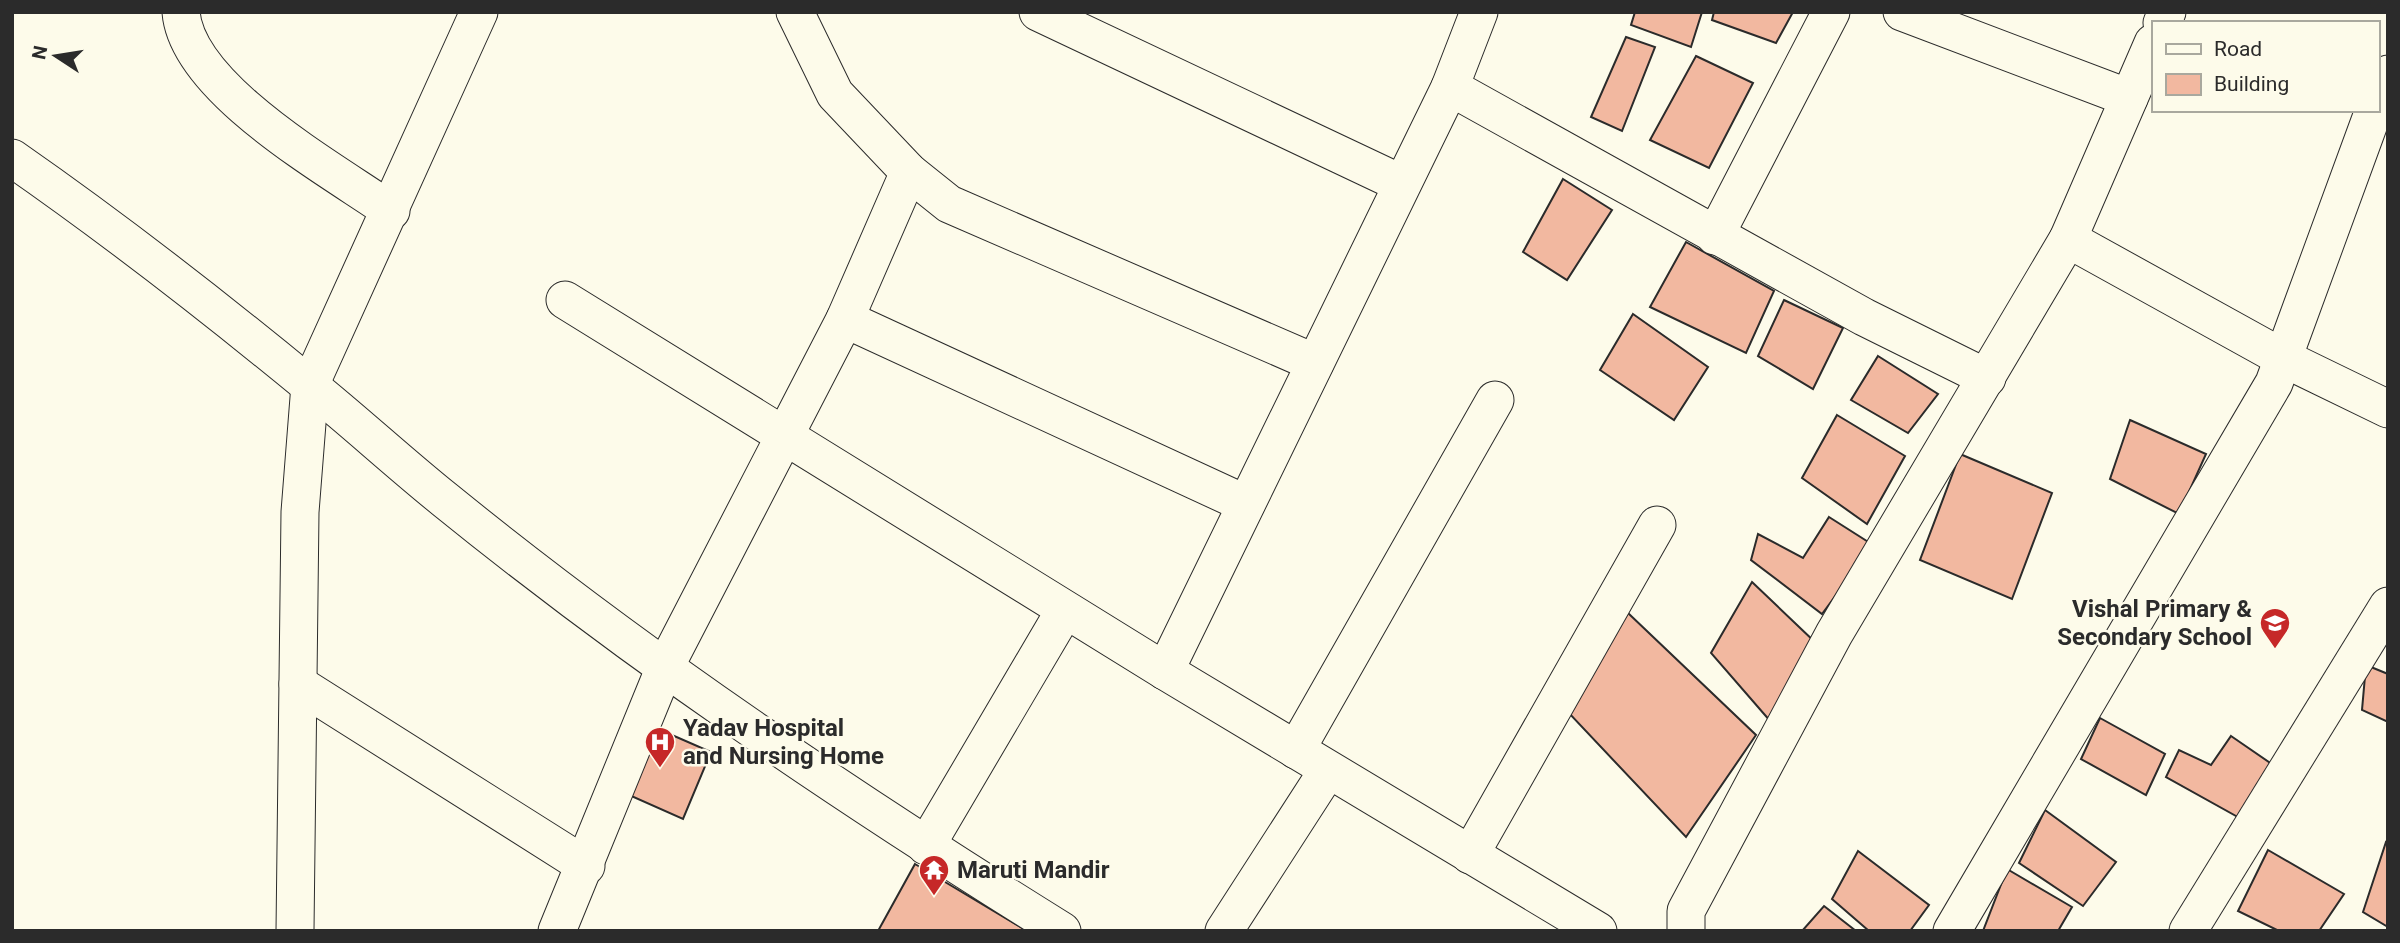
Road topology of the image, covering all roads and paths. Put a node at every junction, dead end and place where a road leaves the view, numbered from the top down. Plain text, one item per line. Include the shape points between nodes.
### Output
1 (181, 12) edge
2 (479, 12) edge
3 (795, 12) edge
4 (1038, 12) edge
5 (1831, 12) edge
6 (1902, 12) edge
7 (1475, 14) edge
8 (2152, 45) edge
9 (2388, 74) edge
10 (1450, 87) junction
11 (2129, 98) junction
12 (2379, 98) edge
13 (2373, 112) edge
14 (12, 158) edge
15 (909, 172) junction
16 (1402, 184) junction
17 (391, 211) junction
18 (1715, 236) junction
19 (2068, 239) junction
20 (565, 300) dead end
21 (845, 319) junction
22 (2283, 358) junction
23 (1315, 363) junction
24 (1987, 378) junction
25 (310, 385) junction
26 (1495, 400) dead end
27 (2388, 409) edge
28 (786, 436) junction
29 (1246, 504) junction
30 (1657, 525) dead end
31 (2388, 606) edge
32 (1065, 610) junction
33 (665, 667) junction
34 (1165, 671) junction
35 (299, 684) junction
36 (1296, 750) junction
37 (1328, 770) junction
38 (926, 846) junction
39 (1470, 855) junction
40 (586, 866) junction
41 (1694, 924) edge
42 (295, 931) edge
43 (557, 931) edge
44 (1062, 931) edge
45 (1224, 931) edge
46 (1598, 931) edge
47 (1952, 931) edge
48 (2188, 931) edge

1 - 17 street via 183,29 201,64 237,104
2 - 17 street
3 - 15 street via 835,94
4 - 16 street
5 - 18 street
6 - 11 street
7 - 10 street
8 - 11 street
9 - 12 street
10 - 16 street
10 - 18 street
11 - 19 street
13 - 22 street
14 - 25 street via 98,218
15 - 21 street
15 - 23 street via 949,204
16 - 23 street
17 - 25 street
18 - 24 street
19 - 22 street
19 - 24 street
20 - 28 street
21 - 28 street
21 - 29 street
22 - 27 street
22 - 47 street via 2267,394
23 - 29 street
24 - 41 street via 1834,634
25 - 33 street via 444,499
25 - 35 street via 300,512
26 - 36 street
28 - 32 street
28 - 33 street
29 - 34 street
30 - 39 street
31 - 48 street
32 - 34 street
32 - 38 street
33 - 38 street via 841,792
33 - 40 street
34 - 36 street
35 - 40 street
35 - 42 street
36 - 37 street
37 - 39 street
37 - 45 street
38 - 44 street
39 - 46 street
40 - 43 street

